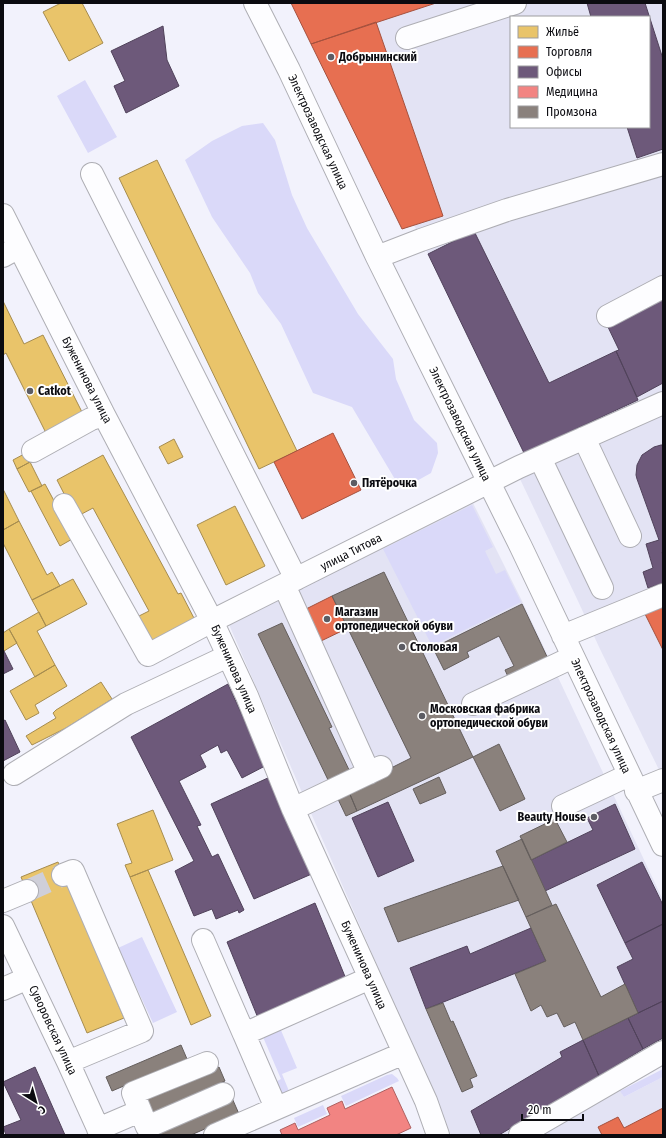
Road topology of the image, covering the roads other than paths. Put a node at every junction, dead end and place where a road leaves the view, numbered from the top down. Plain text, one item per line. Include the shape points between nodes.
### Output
1 (255, 3) edge
2 (515, 3) edge
3 (406, 38) dead end
4 (663, 164) edge
5 (92, 174) dead end
6 (3, 216) edge
7 (11, 251) edge
8 (377, 257) junction
9 (663, 287) edge
10 (608, 316) dead end
11 (663, 403) edge
12 (104, 415) junction
13 (584, 438) junction
14 (33, 451) dead end
15 (540, 458) junction
16 (488, 482) junction
17 (64, 505) dead end
18 (630, 536) dead end
19 (290, 582) junction
20 (602, 588) dead end
21 (663, 595) edge
22 (212, 621) junction
23 (563, 636) junction
24 (228, 656) junction
25 (573, 657) junction
26 (473, 704) dead end
27 (14, 774) dead end
28 (663, 780) edge
29 (632, 783) junction
30 (563, 806) dead end
31 (293, 809) junction
32 (663, 845) edge
33 (63, 875) tunnel mouth
34 (27, 891) tunnel mouth
35 (3, 902) edge
36 (3, 926) edge
37 (203, 940) dead end
38 (28, 978) junction
39 (370, 978) junction
40 (3, 989) edge
41 (244, 1034) junction
42 (404, 1052) junction
43 (663, 1052) edge
44 (68, 1062) junction
45 (206, 1063) dead end
46 (223, 1094) dead end
47 (276, 1108) junction
48 (140, 1111) junction
49 (99, 1132) edge
50 (215, 1135) edge
51 (438, 1135) edge
52 (520, 1135) edge

1 - 8 street, Электрозаводская улица
2 - 3 street
4 - 8 street via 507,210
5 - 19 street
6 - 7 street, Буженинова улица
7 - 12 street, Буженинова улица
8 - 16 street, Электрозаводская улица
9 - 10 street
11 - 13 street, улица Титова
12 - 14 street via 91,419
12 - 22 street, Буженинова улица
13 - 15 street, улица Титова
13 - 18 street
15 - 16 street, улица Титова
15 - 20 street
16 - 19 street, улица Титова
16 - 23 street, Электрозаводская улица
17 - 22 street, улица Титова via 148,655
19 - 22 street, улица Титова
19 - 31 street via 375,770
21 - 23 street
22 - 24 street, Буженинова улица
23 - 25 street, Электрозаводская улица
24 - 27 street via 126,704
24 - 31 street, Буженинова улица
25 - 26 street
25 - 29 street, Электрозаводская улица
28 - 29 street
29 - 30 street
29 - 32 street, Электрозаводская улица
31 - 39 street, Буженинова улица
33 - 44 street via 73,871 142,1031
34 - 35 street
36 - 38 street, Суворовская улица
37 - 41 street
38 - 40 street
38 - 44 street, Суворовская улица
39 - 41 street
39 - 42 street, Буженинова улица
41 - 47 street
42 - 47 street
42 - 51 street, Буженинова улица
43 - 52 street
44 - 49 street, Суворовская улица
45 - 48 street via 133,1093
46 - 48 street via 147,1127
47 - 50 street
48 - 49 street

